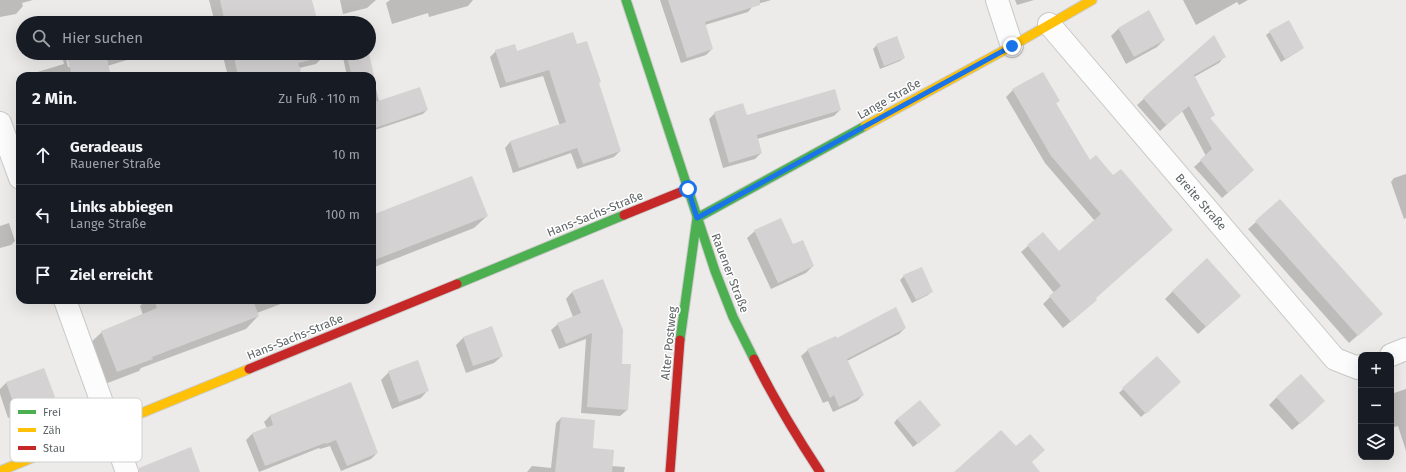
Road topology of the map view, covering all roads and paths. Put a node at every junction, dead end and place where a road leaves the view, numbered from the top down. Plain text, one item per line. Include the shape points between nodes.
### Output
1 (626, 0) edge
2 (997, 0) edge
3 (1092, 0) edge
4 (1049, 24) junction
5 (1012, 46) junction
6 (0, 123) edge
7 (16, 167) edge
8 (688, 189) junction
9 (697, 218) junction
10 (66, 304) edge
11 (1406, 349) edge
12 (1394, 354) edge
13 (1358, 368) edge
14 (101, 398) edge
15 (142, 413) edge
16 (22, 462) edge
17 (124, 462) edge
18 (0, 471) edge
19 (127, 472) edge
20 (670, 472) edge
21 (820, 472) edge

1 - 8 street, Rauener Straße
2 - 5 street
3 - 4 street, Lange Straße
4 - 5 street, Lange Straße
4 - 13 street, Breite Straße via 1335,359
5 - 9 street, Lange Straße
6 - 7 street
8 - 9 street, Rauener Straße
8 - 15 street, Hans-Sachs-Straße
9 - 20 street, Alter Postweg via 680,339
9 - 21 street, Rauener Straße via 733,317 772,396
10 - 14 street
11 - 12 street
16 - 18 street, Hans-Sachs-Straße
17 - 19 street

